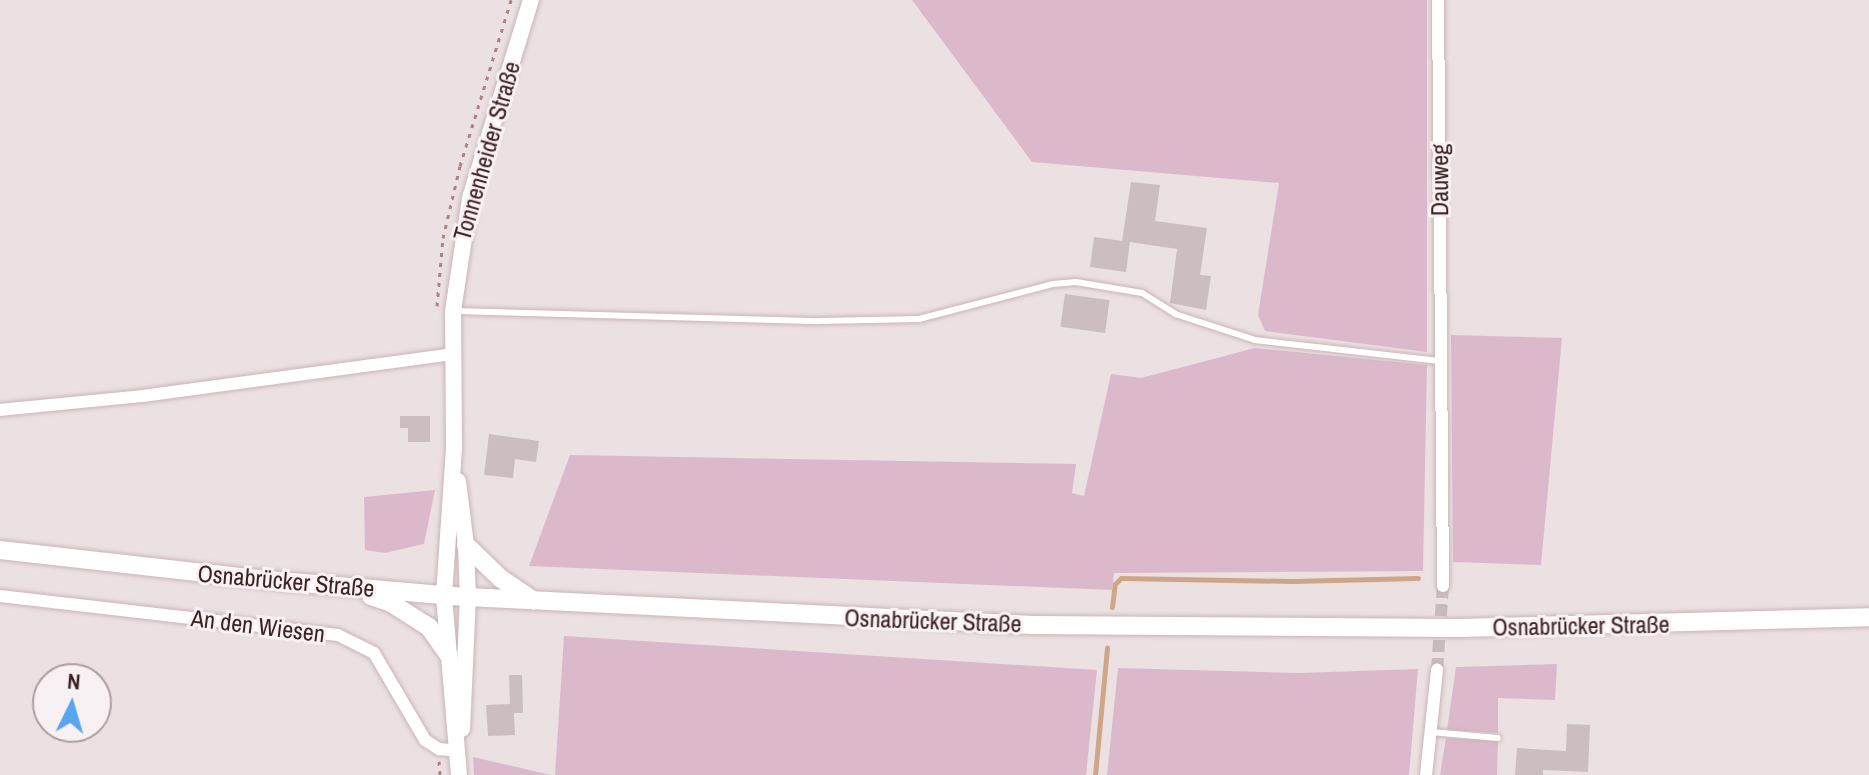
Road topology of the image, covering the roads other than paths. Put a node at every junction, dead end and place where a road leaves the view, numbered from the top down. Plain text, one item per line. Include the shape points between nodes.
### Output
1 (531, 0) edge
2 (1438, 0) edge
3 (453, 311) junction
4 (452, 354) junction
5 (1441, 361) junction
6 (0, 410) edge
7 (454, 447) junction
8 (466, 545) junction
9 (0, 550) edge
10 (1443, 586) tunnel mouth
11 (346, 587) junction
12 (444, 595) junction
13 (0, 596) edge
14 (468, 597) junction
15 (535, 602) junction
16 (1869, 617) edge
17 (448, 654) junction
18 (1437, 670) tunnel mouth
19 (1431, 732) junction
20 (1498, 738) dead end
21 (459, 751) junction
22 (459, 775) edge
23 (1426, 775) edge

1 - 3 street, Tonnenheider Straße via 470,198
2 - 5 street, Dauweg
3 - 4 street, Tonnenheider Straße
3 - 5 lane via 919,319 1076,282 1142,293 1175,314 1255,340
4 - 6 street
4 - 7 street, Tonnenheider Straße
5 - 10 street, Dauweg
7 - 8 street, Tonnenheider Straße
7 - 12 street, Tonnenheider Straße
8 - 14 street, Tonnenheider Straße
8 - 15 main road
9 - 11 main road, Osnabrücker Straße
11 - 12 main road, Osnabrücker Straße
11 - 17 main road via 391,603 429,627
12 - 14 main road, Osnabrücker Straße
12 - 17 street, Tonnenheider Straße
13 - 21 street, An den Wiesen via 348,639 384,665 425,740 439,749
14 - 15 main road, Osnabrücker Straße
14 - 21 street, Tonnenheider Straße
15 - 16 main road, Osnabrücker Straße via 1047,625 1460,628
17 - 21 street, Tonnenheider Straße
18 - 19 street
19 - 20 lane
19 - 23 street
21 - 22 street, Tonnenheider Straße

